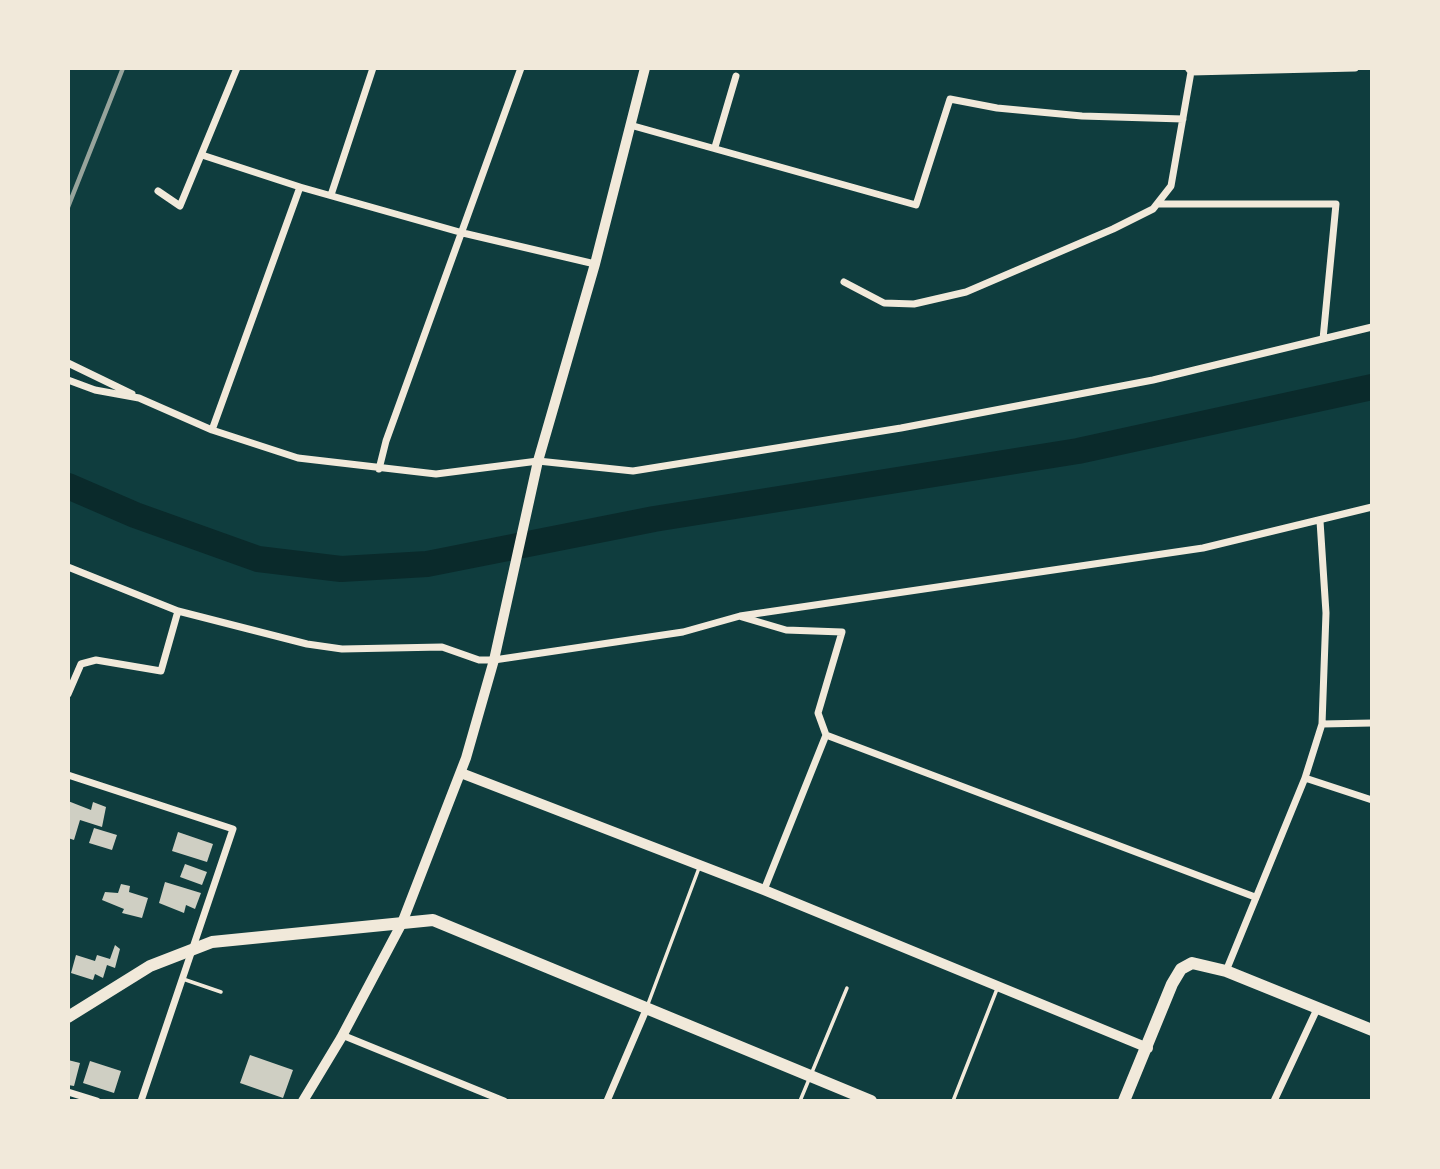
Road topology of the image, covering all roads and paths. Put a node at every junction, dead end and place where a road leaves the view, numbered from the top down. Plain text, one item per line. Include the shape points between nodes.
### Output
1 (237, 68) edge
2 (373, 68) edge
3 (521, 68) edge
4 (645, 68) edge
5 (1355, 68) edge
6 (1189, 70) edge
7 (736, 76) dead end
8 (1183, 119) junction
9 (630, 125) junction
10 (715, 147) junction
11 (202, 155) junction
12 (300, 187) junction
13 (158, 191) dead end
14 (331, 195) junction
15 (1157, 204) junction
16 (463, 233) junction
17 (595, 264) junction
18 (844, 282) dead end
19 (1372, 327) edge
20 (1322, 339) junction
21 (68, 363) edge
22 (68, 380) edge
23 (139, 398) junction
24 (212, 430) junction
25 (538, 461) junction
26 (379, 469) junction
27 (1372, 507) edge
28 (1320, 521) junction
29 (68, 567) edge
30 (178, 611) junction
31 (740, 616) junction
32 (495, 656) junction
33 (69, 691) edge
34 (1372, 723) edge
35 (1322, 724) junction
36 (826, 735) junction
37 (461, 773) junction
38 (68, 775) edge
39 (1306, 778) junction
40 (1372, 800) edge
41 (700, 865) junction
42 (764, 890) junction
43 (1255, 897) junction
44 (402, 923) junction
45 (193, 950) junction
46 (1226, 971) junction
47 (182, 978) junction
48 (998, 986) junction
49 (847, 988) dead end
50 (221, 992) dead end
51 (1317, 1009) junction
52 (646, 1010) junction
53 (68, 1017) edge
54 (1372, 1030) edge
55 (342, 1035) junction
56 (1148, 1048) junction
57 (810, 1076) junction
58 (68, 1092) edge
59 (97, 1101) edge
60 (141, 1101) edge
61 (303, 1101) edge
62 (503, 1101) edge
63 (607, 1101) edge
64 (800, 1101) edge
65 (870, 1101) edge
66 (953, 1101) edge
67 (1124, 1101) edge
68 (1274, 1101) edge

1 - 11 street
2 - 14 street
3 - 16 street
4 - 9 main road
5 - 6 street
6 - 8 street
7 - 10 street
8 - 10 street via 1083,116 950,99 916,205
8 - 15 street via 1171,186
9 - 10 street
9 - 17 main road
11 - 12 street
11 - 13 street via 180,206
12 - 14 street
12 - 24 street
14 - 16 street
15 - 18 street via 1113,229 965,292 915,304 884,303
15 - 20 street via 1336,204
16 - 17 street
16 - 26 street
17 - 25 main road
19 - 20 street
20 - 25 street via 1153,380 914,426 633,471
21 - 23 street
22 - 23 street
23 - 24 street
24 - 26 street via 298,458
25 - 26 street via 436,474
25 - 32 main road
27 - 28 street
28 - 31 street via 1203,548
28 - 35 street via 1326,613
29 - 30 street
30 - 32 street via 342,649 442,647 479,660
30 - 33 street via 160,671 96,660 80,664
31 - 32 street via 683,632
31 - 36 street via 786,630 842,632 818,713
32 - 37 main road
34 - 35 street
35 - 39 street
36 - 42 street
36 - 43 street
37 - 41 street
37 - 44 main road
38 - 45 street via 233,829
39 - 40 street
39 - 43 street
41 - 42 street
41 - 52 lane
42 - 48 street
43 - 46 street
44 - 45 highway via 212,942
44 - 52 highway via 433,920
44 - 55 main road
45 - 47 street
45 - 53 highway via 150,966
46 - 51 highway
46 - 56 highway via 1192,963 1181,969
47 - 50 lane
47 - 60 street
48 - 56 street
48 - 66 lane
49 - 57 lane
51 - 54 highway
51 - 68 street
52 - 57 highway
52 - 63 street
55 - 61 main road
55 - 62 street
56 - 67 highway
57 - 64 lane
57 - 65 highway
58 - 59 street

